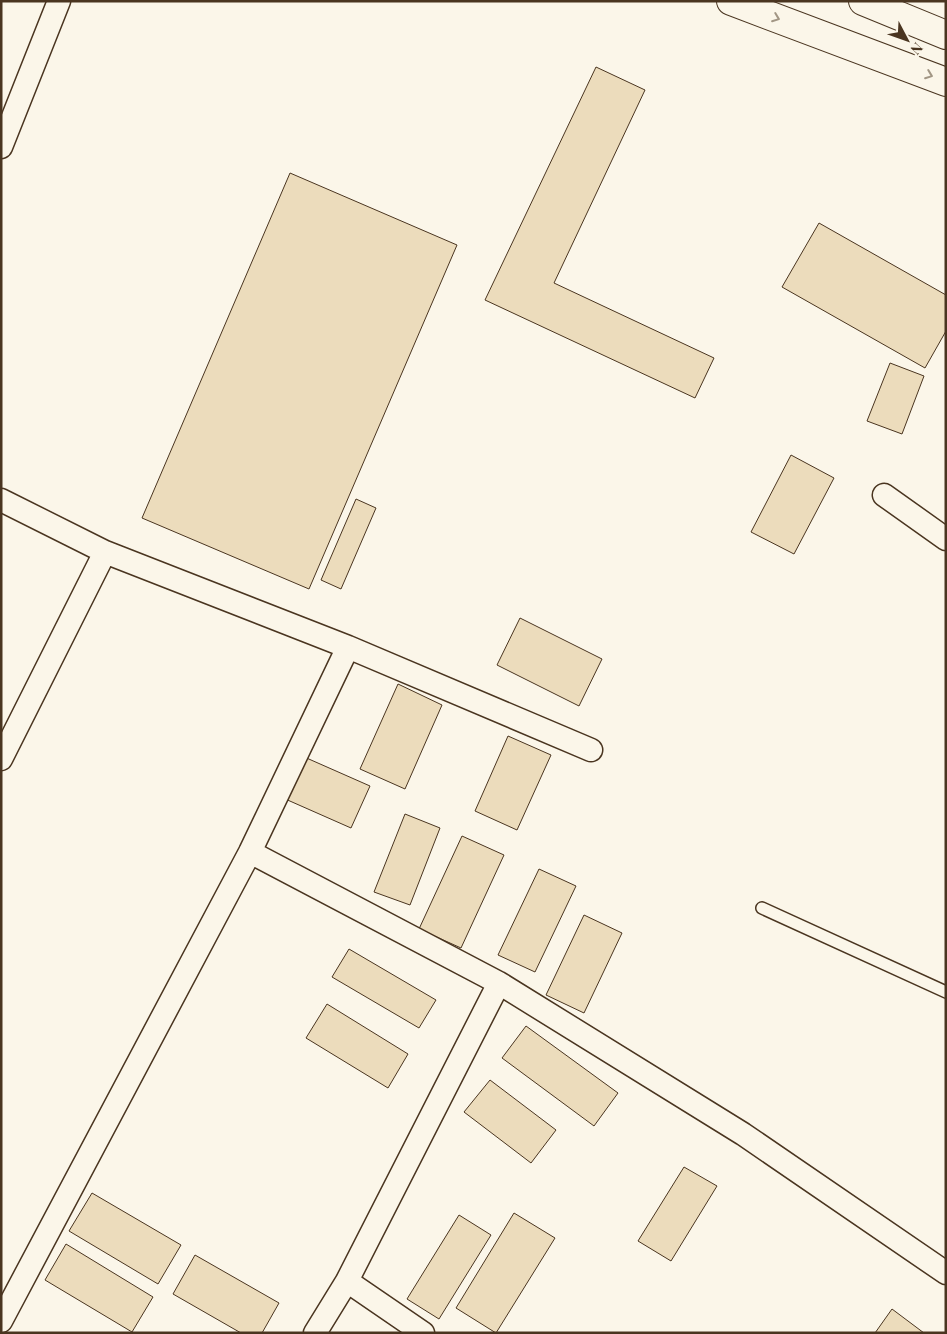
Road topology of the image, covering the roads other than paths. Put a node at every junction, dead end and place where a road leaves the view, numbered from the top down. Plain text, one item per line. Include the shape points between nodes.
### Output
1 (60, 1) edge
2 (731, 1) edge
3 (863, 1) edge
4 (946, 35) edge
5 (946, 82) edge
6 (1, 147) edge
7 (884, 494) dead end
8 (1, 500) edge
9 (946, 539) edge
10 (105, 552) junction
11 (348, 647) junction
12 (591, 750) dead end
13 (1, 759) edge
14 (250, 852) junction
15 (762, 908) dead end
16 (499, 983) junction
17 (946, 992) edge
18 (946, 1273) edge
19 (347, 1281) junction
20 (1, 1321) edge
21 (316, 1333) edge
22 (423, 1333) edge

1 - 6 street
2 -> 5 highway
3 - 4 highway
7 - 9 street
8 - 10 street
10 - 11 street
10 - 13 street
11 - 12 street
11 - 14 street
14 - 16 street
14 - 20 street
15 - 17 lane
16 - 18 street via 742,1134
16 - 19 street
19 - 21 street
19 - 22 street

